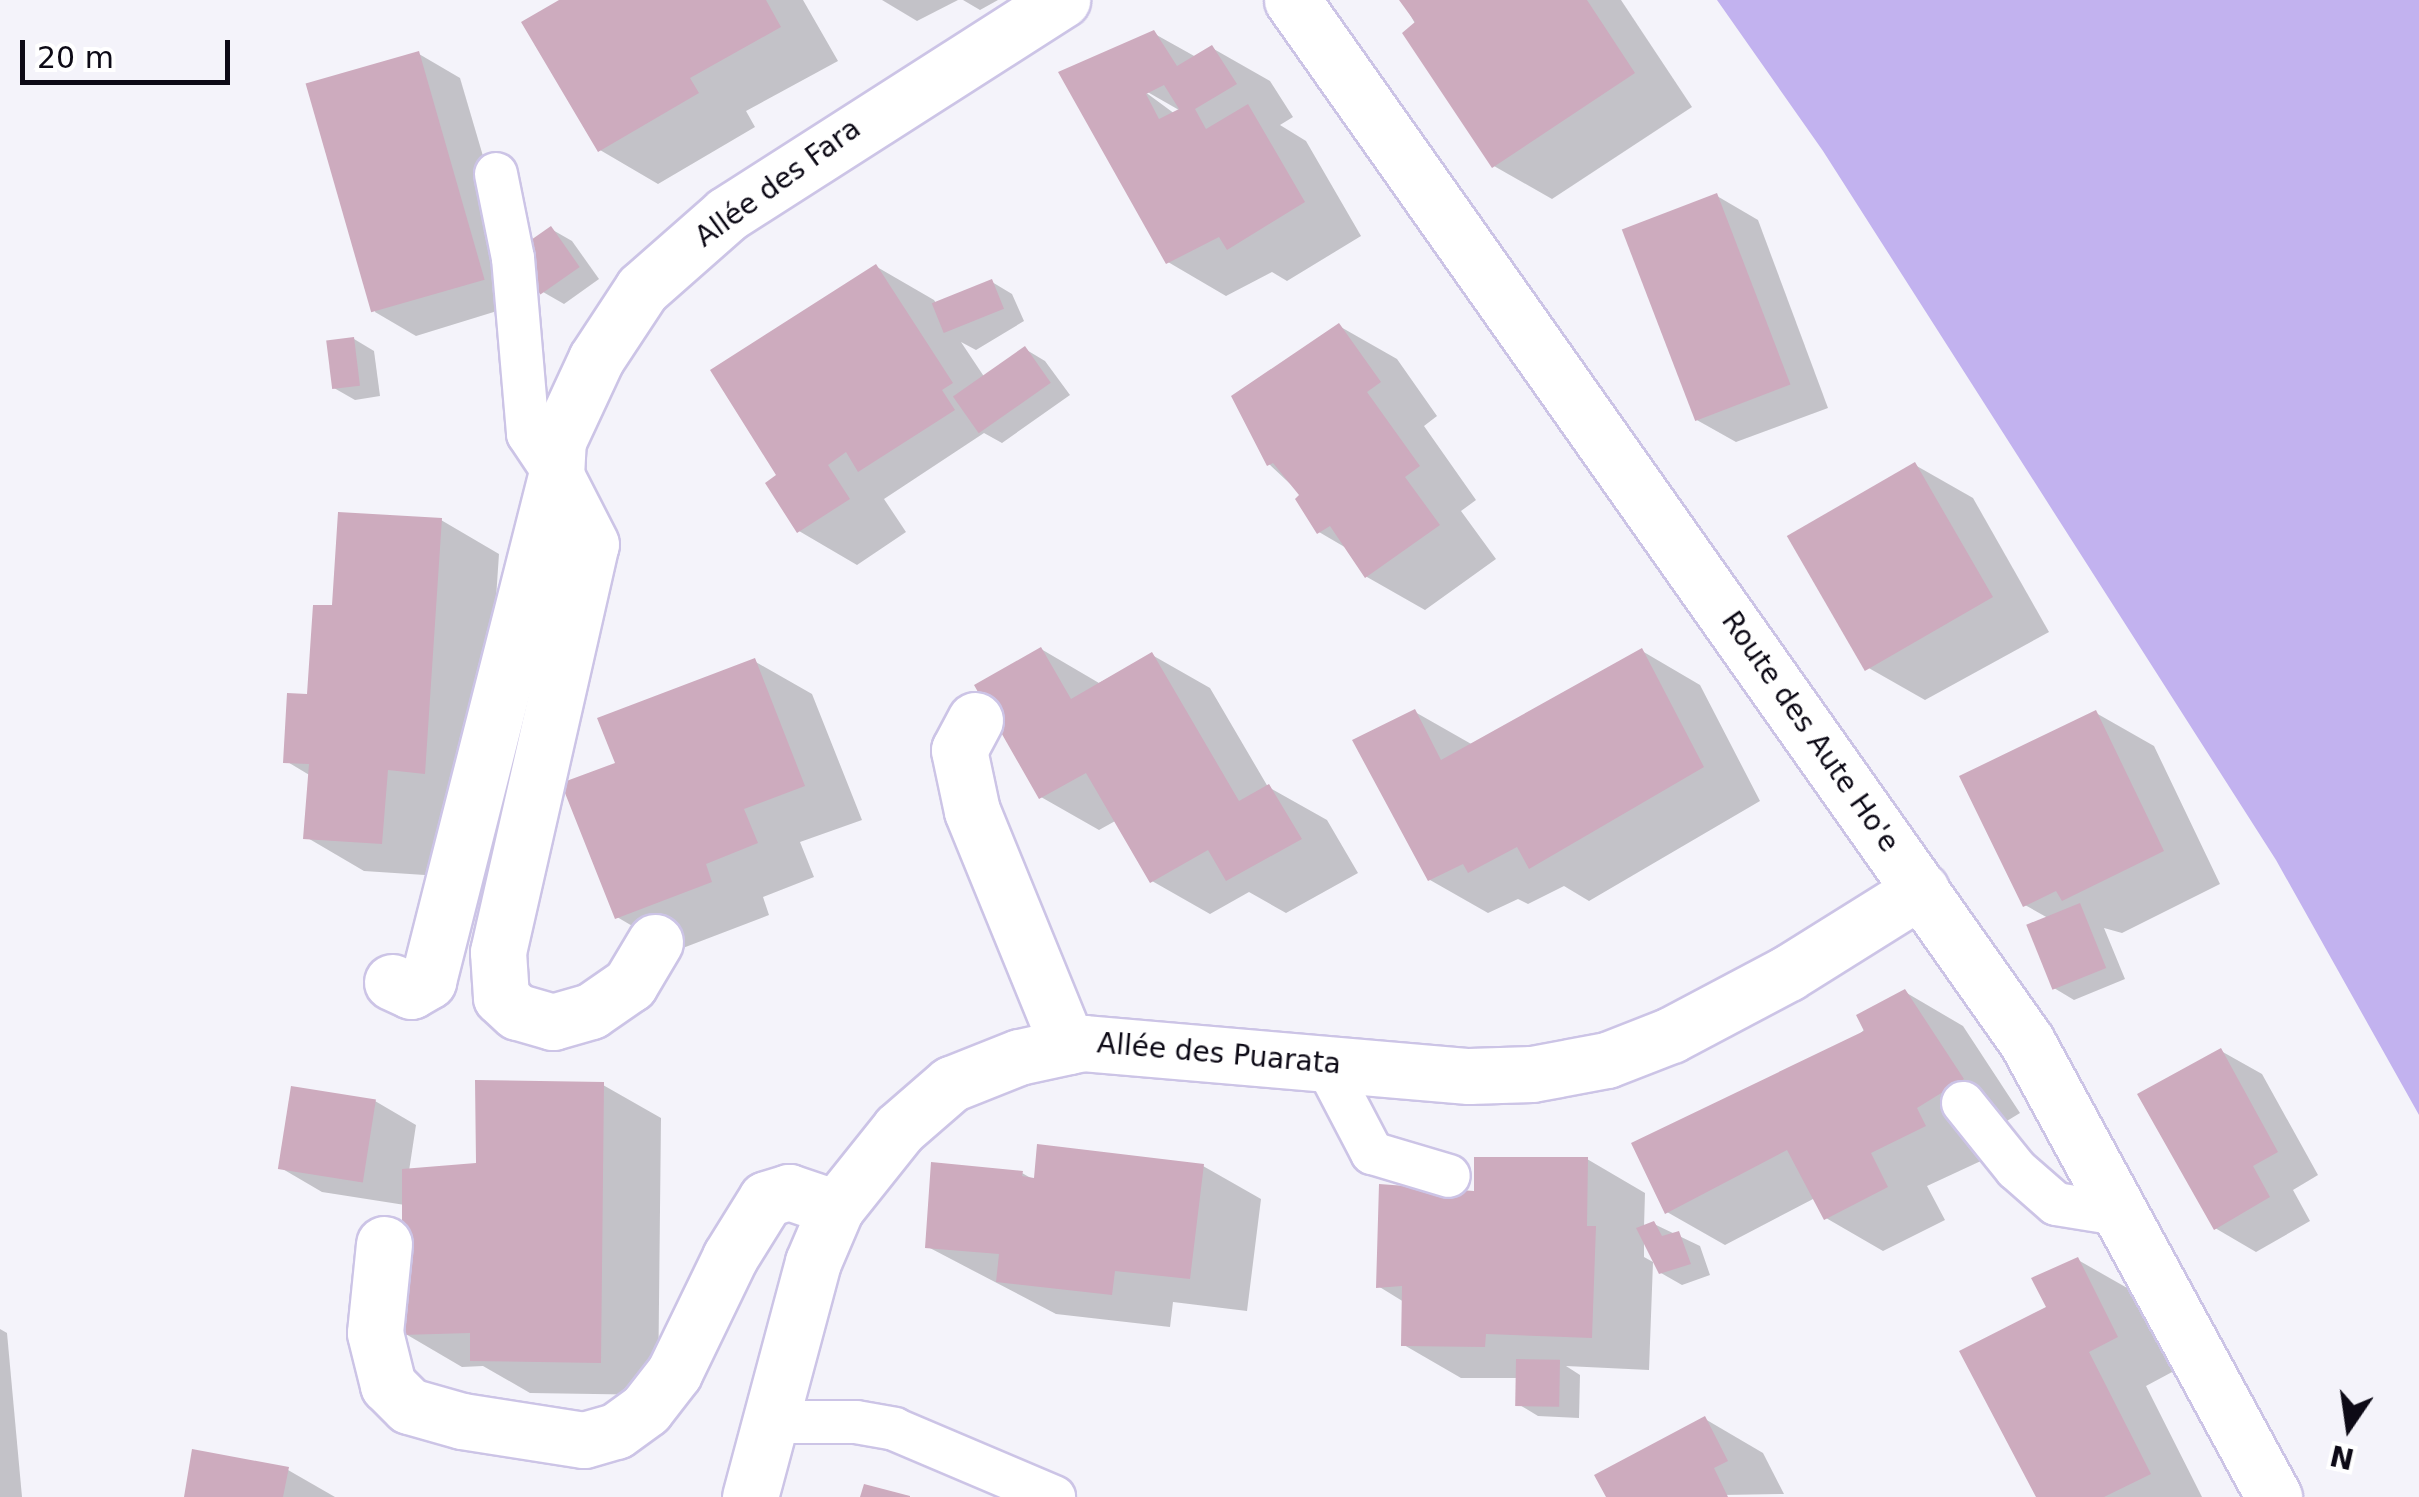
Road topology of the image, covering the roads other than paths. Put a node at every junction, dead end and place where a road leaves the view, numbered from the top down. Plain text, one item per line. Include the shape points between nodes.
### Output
1 (1062, 0) edge
2 (1292, 0) edge
3 (496, 174) dead end
4 (556, 476) junction
5 (975, 720) dead end
6 (1921, 890) junction
7 (655, 942) dead end
8 (392, 982) dead end
9 (1068, 1046) junction
10 (1324, 1061) junction
11 (1963, 1102) dead end
12 (1449, 1176) dead end
13 (836, 1208) junction
14 (2124, 1215) junction
15 (384, 1244) dead end
16 (768, 1422) junction
17 (750, 1497) edge
18 (1054, 1497) edge
19 (2274, 1497) edge

1 - 4 street, Allée des Fara via 815,152 727,214 642,288 596,359 558,441
2 - 6 street, Route des Aute Ho'e
3 - 4 lane via 513,258 528,434
4 - 7 street via 591,544 498,952 502,996 517,1012 553,1022 591,1011 630,984
4 - 8 street, Allée des Fara via 428,981 411,991
5 - 9 street via 958,750 972,811
6 - 10 street, Allée des Puarata via 1788,973 1670,1035 1606,1060 1532,1074 1469,1076
6 - 14 street, Route des Aute Ho'e via 2027,1042
9 - 10 street, Allée des Puarata via 1139,1042
9 - 13 street, Allée des Puarata via 1020,1056 952,1084 899,1129
10 - 12 lane via 1372,1154
11 - 14 lane via 2016,1168 2056,1204
13 - 15 street via 789,1192 766,1200 730,1257 674,1373 646,1409 616,1431 584,1440 409,1406 388,1385 374,1333
13 - 16 street, Allée des Puarata via 813,1262
14 - 19 street, Route des Aute Ho'e
16 - 17 street, Allée des Puarata
16 - 18 lane via 856,1422 894,1430

